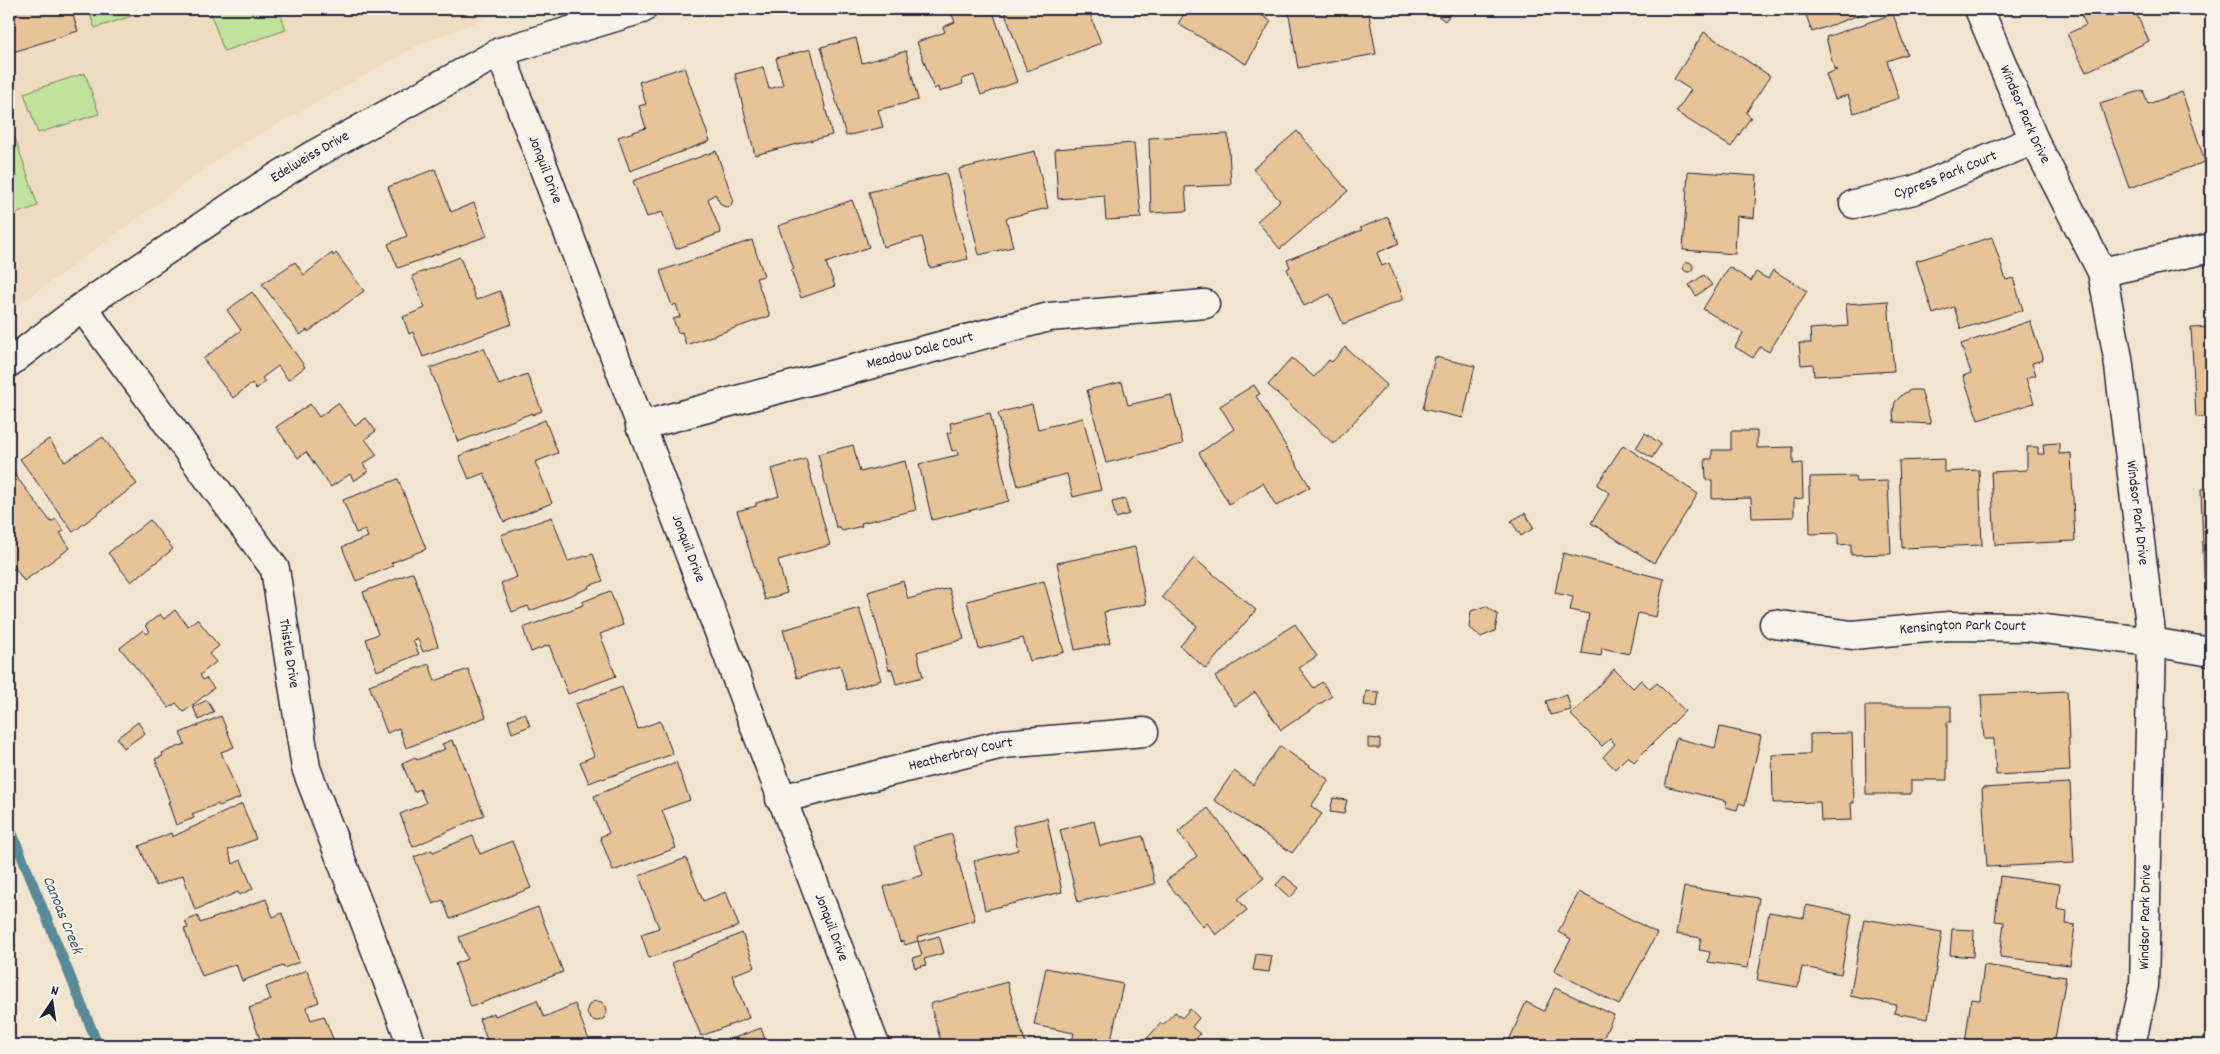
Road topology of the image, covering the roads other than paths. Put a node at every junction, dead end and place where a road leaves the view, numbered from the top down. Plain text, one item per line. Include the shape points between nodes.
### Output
1 (642, 9) edge
2 (1980, 9) edge
3 (500, 52) junction
4 (2034, 140) junction
5 (1854, 204) dead end
6 (2211, 248) edge
7 (2102, 272) junction
8 (1205, 304) dead end
9 (82, 307) junction
10 (9, 363) edge
11 (640, 426) junction
12 (1774, 624) dead end
13 (2152, 642) junction
14 (2211, 652) edge
15 (1144, 732) dead end
16 (780, 799) junction
17 (412, 1045) edge
18 (875, 1045) edge
19 (2131, 1045) edge

1 - 3 street, Edelweiss Drive
2 - 4 street, Windsor Park Drive
3 - 9 street, Edelweiss Drive via 259,188
3 - 11 street, Jonquil Drive
4 - 5 street, Cypress Park Court via 1914,190
4 - 7 street, Windsor Park Drive
6 - 7 street
7 - 13 street, Windsor Park Drive via 2118,358
8 - 11 street, Meadow Dale Court via 1049,317
9 - 10 street, Edelweiss Drive
9 - 17 street, Thistle Drive via 275,569 306,768
11 - 16 street, Jonquil Drive
12 - 13 street, Kensington Park Court via 1852,636 1949,626 2028,627
13 - 14 street, Kensington Park Court
13 - 19 street, Windsor Park Drive via 2144,986
15 - 16 street, Heatherbray Court via 1003,744
16 - 18 street, Jonquil Drive

